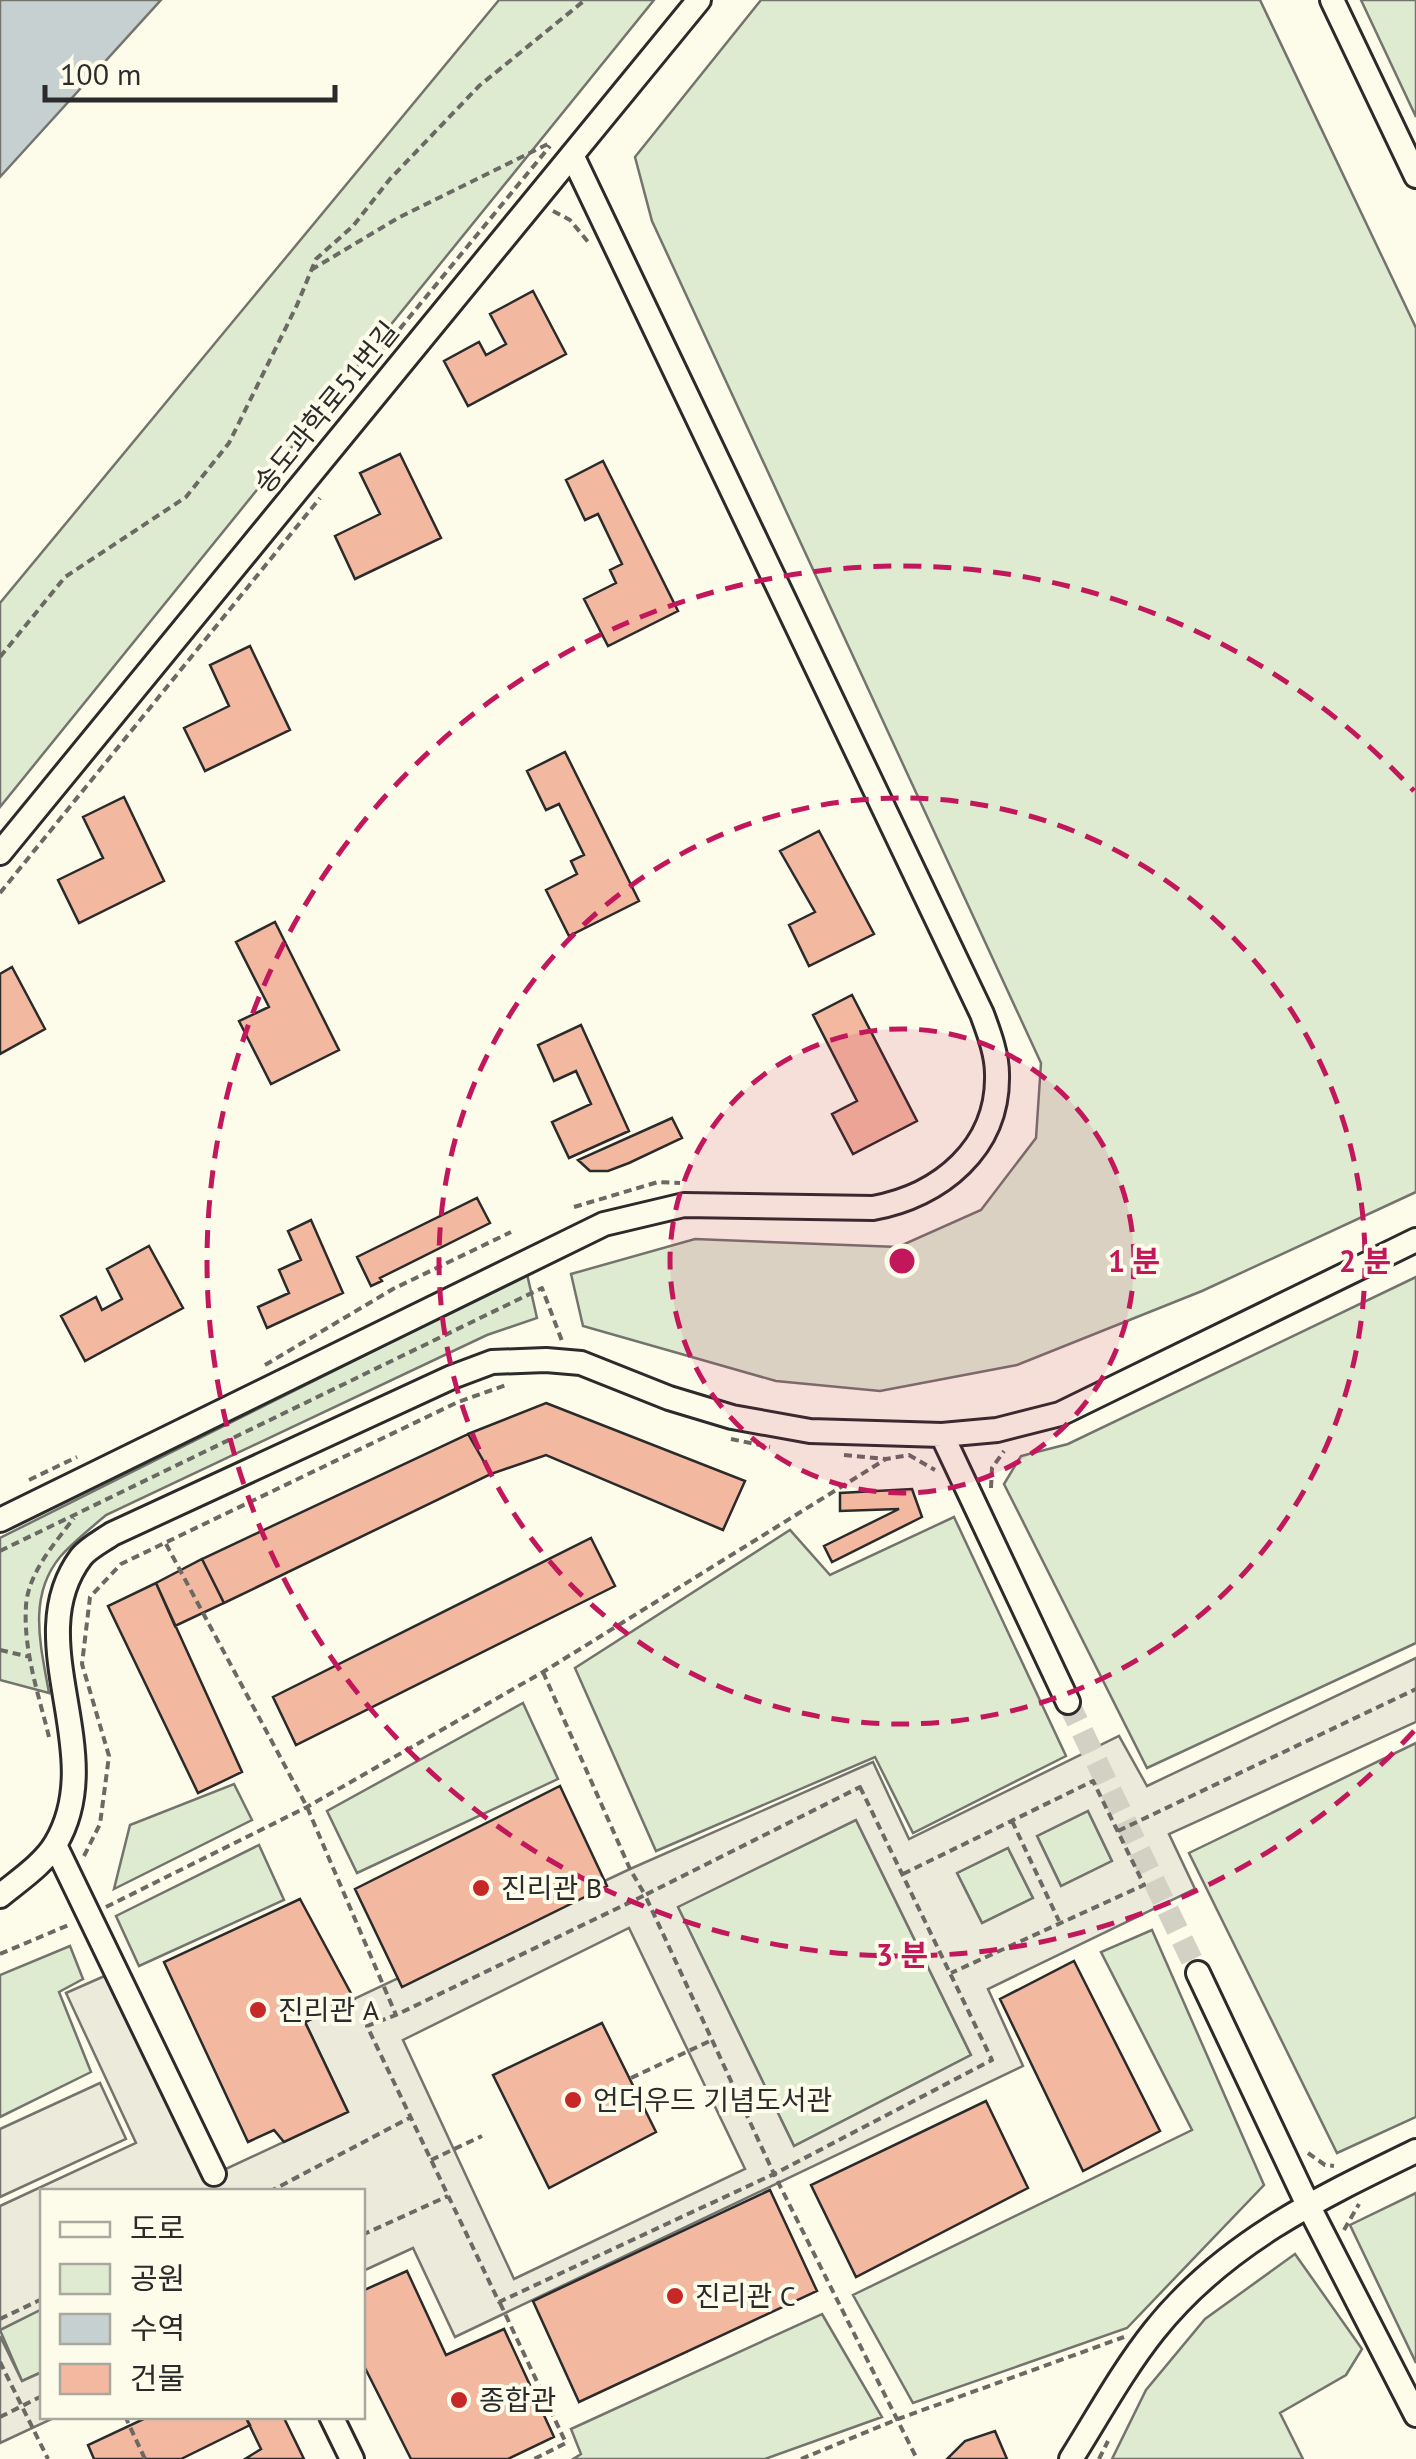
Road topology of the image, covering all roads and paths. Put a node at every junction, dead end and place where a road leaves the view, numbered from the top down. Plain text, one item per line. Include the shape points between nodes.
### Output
1 (585, 0) edge
2 (699, 0) edge
3 (1332, 0) edge
4 (563, 148) junction
5 (1416, 176) edge
6 (554, 210) dead end
7 (588, 241) dead end
8 (311, 270) junction
9 (331, 485) dead end
10 (0, 657) edge
11 (0, 853) edge
12 (0, 893) edge
13 (678, 1183) dead end
14 (574, 1207) dead end
15 (511, 1232) dead end
16 (1416, 1240) edge
17 (561, 1341) dead end
18 (265, 1365) dead end
19 (499, 1386) dead end
20 (942, 1435) junction
21 (1003, 1451) dead end
22 (80, 1456) dead end
23 (886, 1459) dead end
24 (29, 1480) dead end
25 (990, 1490) dead end
26 (77, 1514) junction
27 (0, 1520) edge
28 (166, 1542) junction
29 (0, 1551) edge
30 (0, 1650) edge
31 (30, 1657) junction
32 (82, 1664) dead end
33 (543, 1672) junction
34 (1416, 1689) edge
35 (1068, 1702) tunnel mouth
36 (52, 1753) dead end
37 (307, 1807) junction
38 (1012, 1821) junction
39 (1118, 1831) junction
40 (56, 1845) junction
41 (903, 1874) junction
42 (646, 1895) junction
43 (0, 1896) edge
44 (89, 1916) junction
45 (1060, 1922) junction
46 (0, 1954) edge
47 (1198, 1973) tunnel mouth
48 (951, 1974) junction
49 (396, 2015) junction
50 (712, 2040) junction
51 (631, 2078) dead end
52 (411, 2117) junction
53 (482, 2136) dead end
54 (1300, 2138) dead end
55 (1416, 2151) edge
56 (432, 2160) junction
57 (1347, 2168) dead end
58 (214, 2174) dead end
59 (774, 2174) junction
60 (290, 2182) junction
61 (275, 2189) edge
62 (293, 2189) edge
63 (448, 2196) junction
64 (1361, 2200) dead end
65 (1307, 2203) junction
66 (1344, 2231) dead end
67 (365, 2234) edge
68 (40, 2300) edge
69 (499, 2302) junction
70 (0, 2319) edge
71 (1128, 2336) dead end
72 (0, 2362) edge
73 (40, 2397) edge
74 (22, 2407) junction
75 (1416, 2415) edge
76 (0, 2417) edge
77 (126, 2419) edge
78 (332, 2419) edge
79 (898, 2419) junction
80 (1115, 2430) dead end
81 (818, 2452) junction
82 (48, 2459) edge
83 (145, 2459) edge
84 (352, 2459) edge
85 (534, 2459) edge
86 (801, 2459) edge
87 (821, 2459) edge
88 (917, 2459) edge
89 (1071, 2459) edge
90 (1099, 2459) edge

1 - 8 path via 479,86
2 - 4 street, 송도과학로51번길
3 - 5 street
4 - 8 path via 398,218
4 - 11 street, 송도과학로51번길
4 - 27 street via 982,1014 998,1071 987,1127 954,1173 902,1203 684,1205 604,1224
6 - 7 path
8 - 10 path via 228,443 186,497 65,577
9 - 12 path
13 - 14 path via 658,1182
15 - 18 path via 393,1289
16 - 20 street via 1060,1414
17 - 26 path via 542,1288
19 - 28 path
20 - 35 street
20 - 40 street via 810,1431 732,1418 582,1363 492,1362 112,1534 83,1554 58,1604 76,1771
21 - 25 path via 992,1468
22 - 24 path
23 - 33 path
26 - 29 path
26 - 31 path via 43,1559 26,1604
28 - 32 path via 122,1564 90,1597
28 - 37 path
30 - 31 path
31 - 36 path
33 - 37 path
33 - 42 path
34 - 39 path
37 - 44 path
37 - 49 path
38 - 39 path via 1093,1782
38 - 41 path
38 - 45 path
39 - 45 path via 1144,1885
40 - 43 street
40 - 44 street
41 - 42 path via 860,1787
41 - 48 path
42 - 49 path
42 - 50 path
44 - 46 path
44 - 58 street
45 - 48 path
47 - 65 street
48 - 59 path via 992,2060
49 - 52 path via 367,2026
50 - 51 path
50 - 59 path
52 - 56 path
52 - 60 path
53 - 56 path
54 - 57 path via 1309,2155
55 - 65 street
56 - 63 path
59 - 69 path
59 - 79 path
60 - 61 path
60 - 62 path
63 - 67 path
63 - 69 path
64 - 66 path
65 - 75 street
65 - 89 street via 1237,2249 1154,2331
68 - 70 path
69 - 85 path via 566,2443
71 - 79 path
72 - 74 path
73 - 74 path
74 - 76 path
74 - 82 path
77 - 83 path
78 - 84 street
79 - 81 path
79 - 88 path
80 - 90 path
81 - 86 path
81 - 87 path

